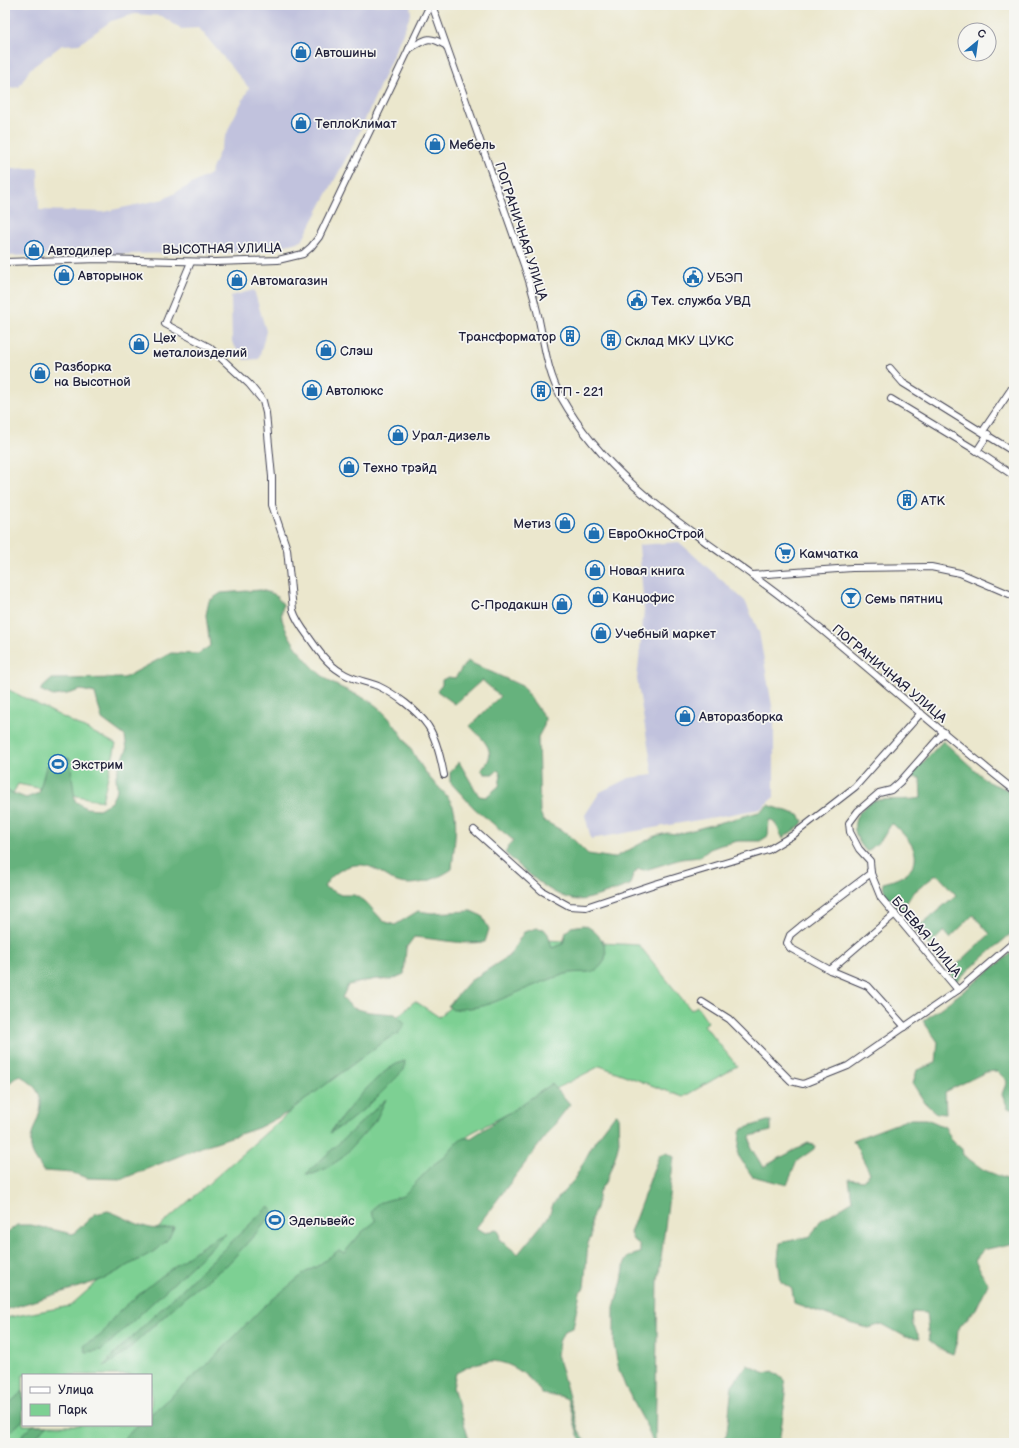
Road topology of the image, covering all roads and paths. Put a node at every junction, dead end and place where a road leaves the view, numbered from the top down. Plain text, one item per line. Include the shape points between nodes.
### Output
1 (431, 5) edge
2 (445, 45) junction
3 (409, 49) junction
4 (5, 262) edge
5 (191, 262) junction
6 (890, 368) dead end
7 (1014, 385) edge
8 (891, 399) dead end
9 (985, 433) junction
10 (977, 451) junction
11 (1014, 452) edge
12 (1014, 476) edge
13 (752, 575) junction
14 (1014, 596) edge
15 (921, 713) junction
16 (944, 732) junction
17 (444, 775) dead end
18 (1014, 790) edge
19 (474, 830) dead end
20 (871, 872) junction
21 (895, 914) junction
22 (1014, 942) edge
23 (830, 970) junction
24 (958, 990) junction
25 (702, 1002) dead end
26 (905, 1027) junction

1 - 2 street, ПОГРАНИЧНАЯ УЛИЦА
1 - 3 street, ВЫСОТНАЯ УЛИЦА
2 - 3 street via 428,38
2 - 13 street, ПОГРАНИЧНАЯ УЛИЦА via 524,265 540,324 547,364 561,397 590,440 627,480 659,508
3 - 5 street, ВЫСОТНАЯ УЛИЦА via 328,218 310,248 298,256 283,259
4 - 5 street, ВЫСОТНАЯ УЛИЦА via 99,259
5 - 17 street via 164,324 209,347 249,384 263,401 272,477 272,505 287,549 296,619 336,669 347,676 388,691 424,721 440,757
6 - 9 street via 904,383
7 - 9 street
8 - 10 street
9 - 10 street
9 - 11 street
10 - 12 street
13 - 14 street via 852,568 931,567 960,573
13 - 15 street, ПОГРАНИЧНАЯ УЛИЦА
15 - 16 street, ПОГРАНИЧНАЯ УЛИЦА
15 - 19 street via 855,786 793,835 768,850 586,907 569,906 542,891
16 - 18 street, ПОГРАНИЧНАЯ УЛИЦА
16 - 20 street, БОЕВАЯ УЛИЦА via 900,782 891,790 879,793 849,822 850,832 859,849 870,861
20 - 21 street, БОЕВАЯ УЛИЦА via 881,898
20 - 23 street via 790,935 787,943 790,948
21 - 23 street
21 - 24 street, БОЕВАЯ УЛИЦА
22 - 24 street, БОЕВАЯ УЛИЦА
23 - 26 street via 868,986
24 - 26 street
25 - 26 street via 729,1018 791,1081 803,1084 848,1066

